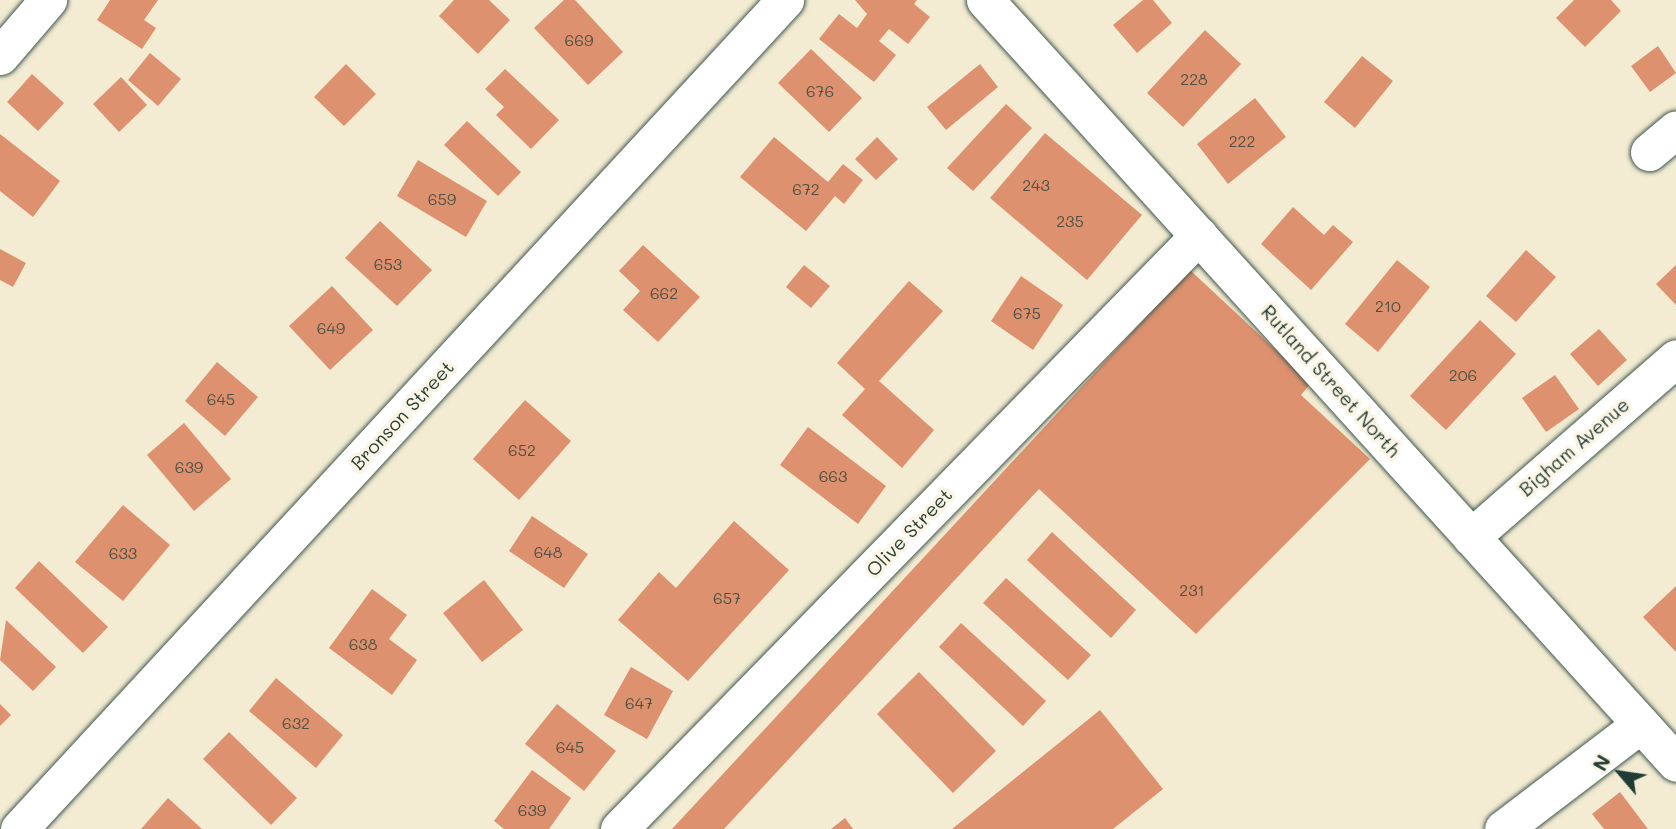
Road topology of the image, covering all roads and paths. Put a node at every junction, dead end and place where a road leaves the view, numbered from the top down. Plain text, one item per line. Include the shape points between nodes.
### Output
1 (48, 0) edge
2 (785, 0) edge
3 (985, 0) edge
4 (0, 56) edge
5 (1199, 235) junction
6 (1676, 358) edge
7 (1471, 537) junction
8 (1641, 724) junction
9 (1676, 763) edge
10 (19, 829) edge
11 (619, 829) edge
12 (1503, 829) edge

1 - 4 street
2 - 10 street, Bronson Street
3 - 5 street, Rutland Street North
5 - 7 street, Rutland Street North
5 - 11 street, Olive Street
6 - 7 street, Bigham Avenue
7 - 8 street, Rutland Street North
8 - 9 street, Rutland Street North
8 - 12 street

